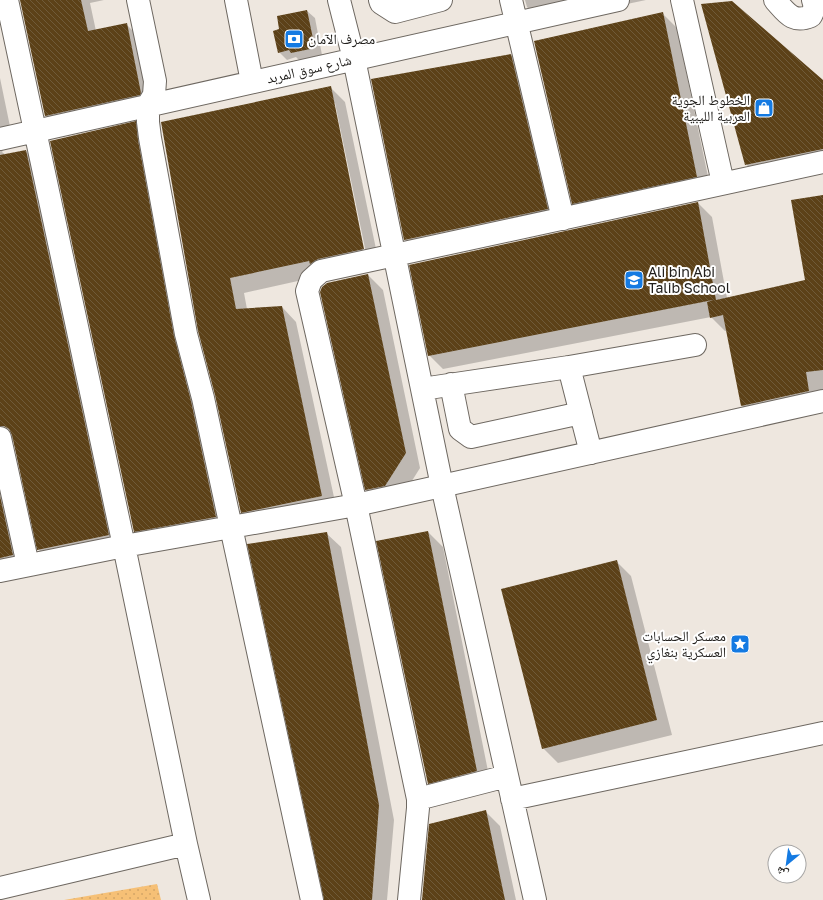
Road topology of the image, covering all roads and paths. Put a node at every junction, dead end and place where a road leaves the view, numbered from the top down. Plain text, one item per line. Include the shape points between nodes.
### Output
1 (7, 0) edge
2 (138, 0) edge
3 (236, 0) edge
4 (339, 0) edge
5 (380, 0) edge
6 (441, 0) edge
7 (512, 0) edge
8 (618, 0) edge
9 (682, 0) edge
10 (774, 0) edge
11 (813, 0) edge
12 (516, 23) junction
13 (354, 59) junction
14 (252, 82) junction
15 (148, 105) junction
16 (35, 131) junction
17 (0, 139) edge
18 (823, 162) edge
19 (723, 183) junction
20 (563, 219) junction
21 (393, 254) junction
22 (695, 345) dead end
23 (569, 367) junction
24 (451, 384) junction
25 (422, 389) junction
26 (823, 402) edge
27 (581, 413) junction
28 (0, 438) edge
29 (591, 453) junction
30 (442, 486) junction
31 (356, 505) junction
32 (231, 527) junction
33 (124, 546) junction
34 (28, 565) junction
35 (0, 571) edge
36 (823, 733) edge
37 (507, 776) junction
38 (418, 799) junction
39 (512, 799) junction
40 (186, 844) junction
41 (0, 888) edge
42 (199, 900) edge
43 (312, 900) edge
44 (409, 900) edge
45 (535, 900) edge

1 - 16 street
2 - 15 street via 155,81 154,95
3 - 14 street
4 - 13 street
5 - 6 street via 395,12
7 - 12 street
8 - 12 street, شارع سوق المربد
9 - 19 street
10 - 11 street via 791,17 802,20 811,16 815,7
12 - 13 street, شارع سوق المربد
12 - 20 street
13 - 14 street, شارع سوق المربد
13 - 21 street
14 - 15 street, شارع سوق المربد
15 - 16 street, شارع سوق المربد
15 - 32 street via 150,138 186,334 204,398
16 - 17 street, شارع سوق المربد
16 - 33 street
18 - 19 street
19 - 20 street
20 - 21 street
21 - 25 street
21 - 31 street via 321,271 311,280 307,291
22 - 23 street
23 - 24 street
23 - 27 street
24 - 25 street
24 - 27 street via 460,429 471,437
25 - 30 street
26 - 29 street
27 - 29 street
28 - 34 street
29 - 30 street
30 - 31 street
30 - 37 street
31 - 32 street
31 - 38 street
32 - 33 street
32 - 43 street
33 - 34 street
33 - 40 street
34 - 35 street
36 - 39 street
37 - 38 street
37 - 39 street
38 - 44 street
39 - 45 street
40 - 41 street
40 - 42 street

